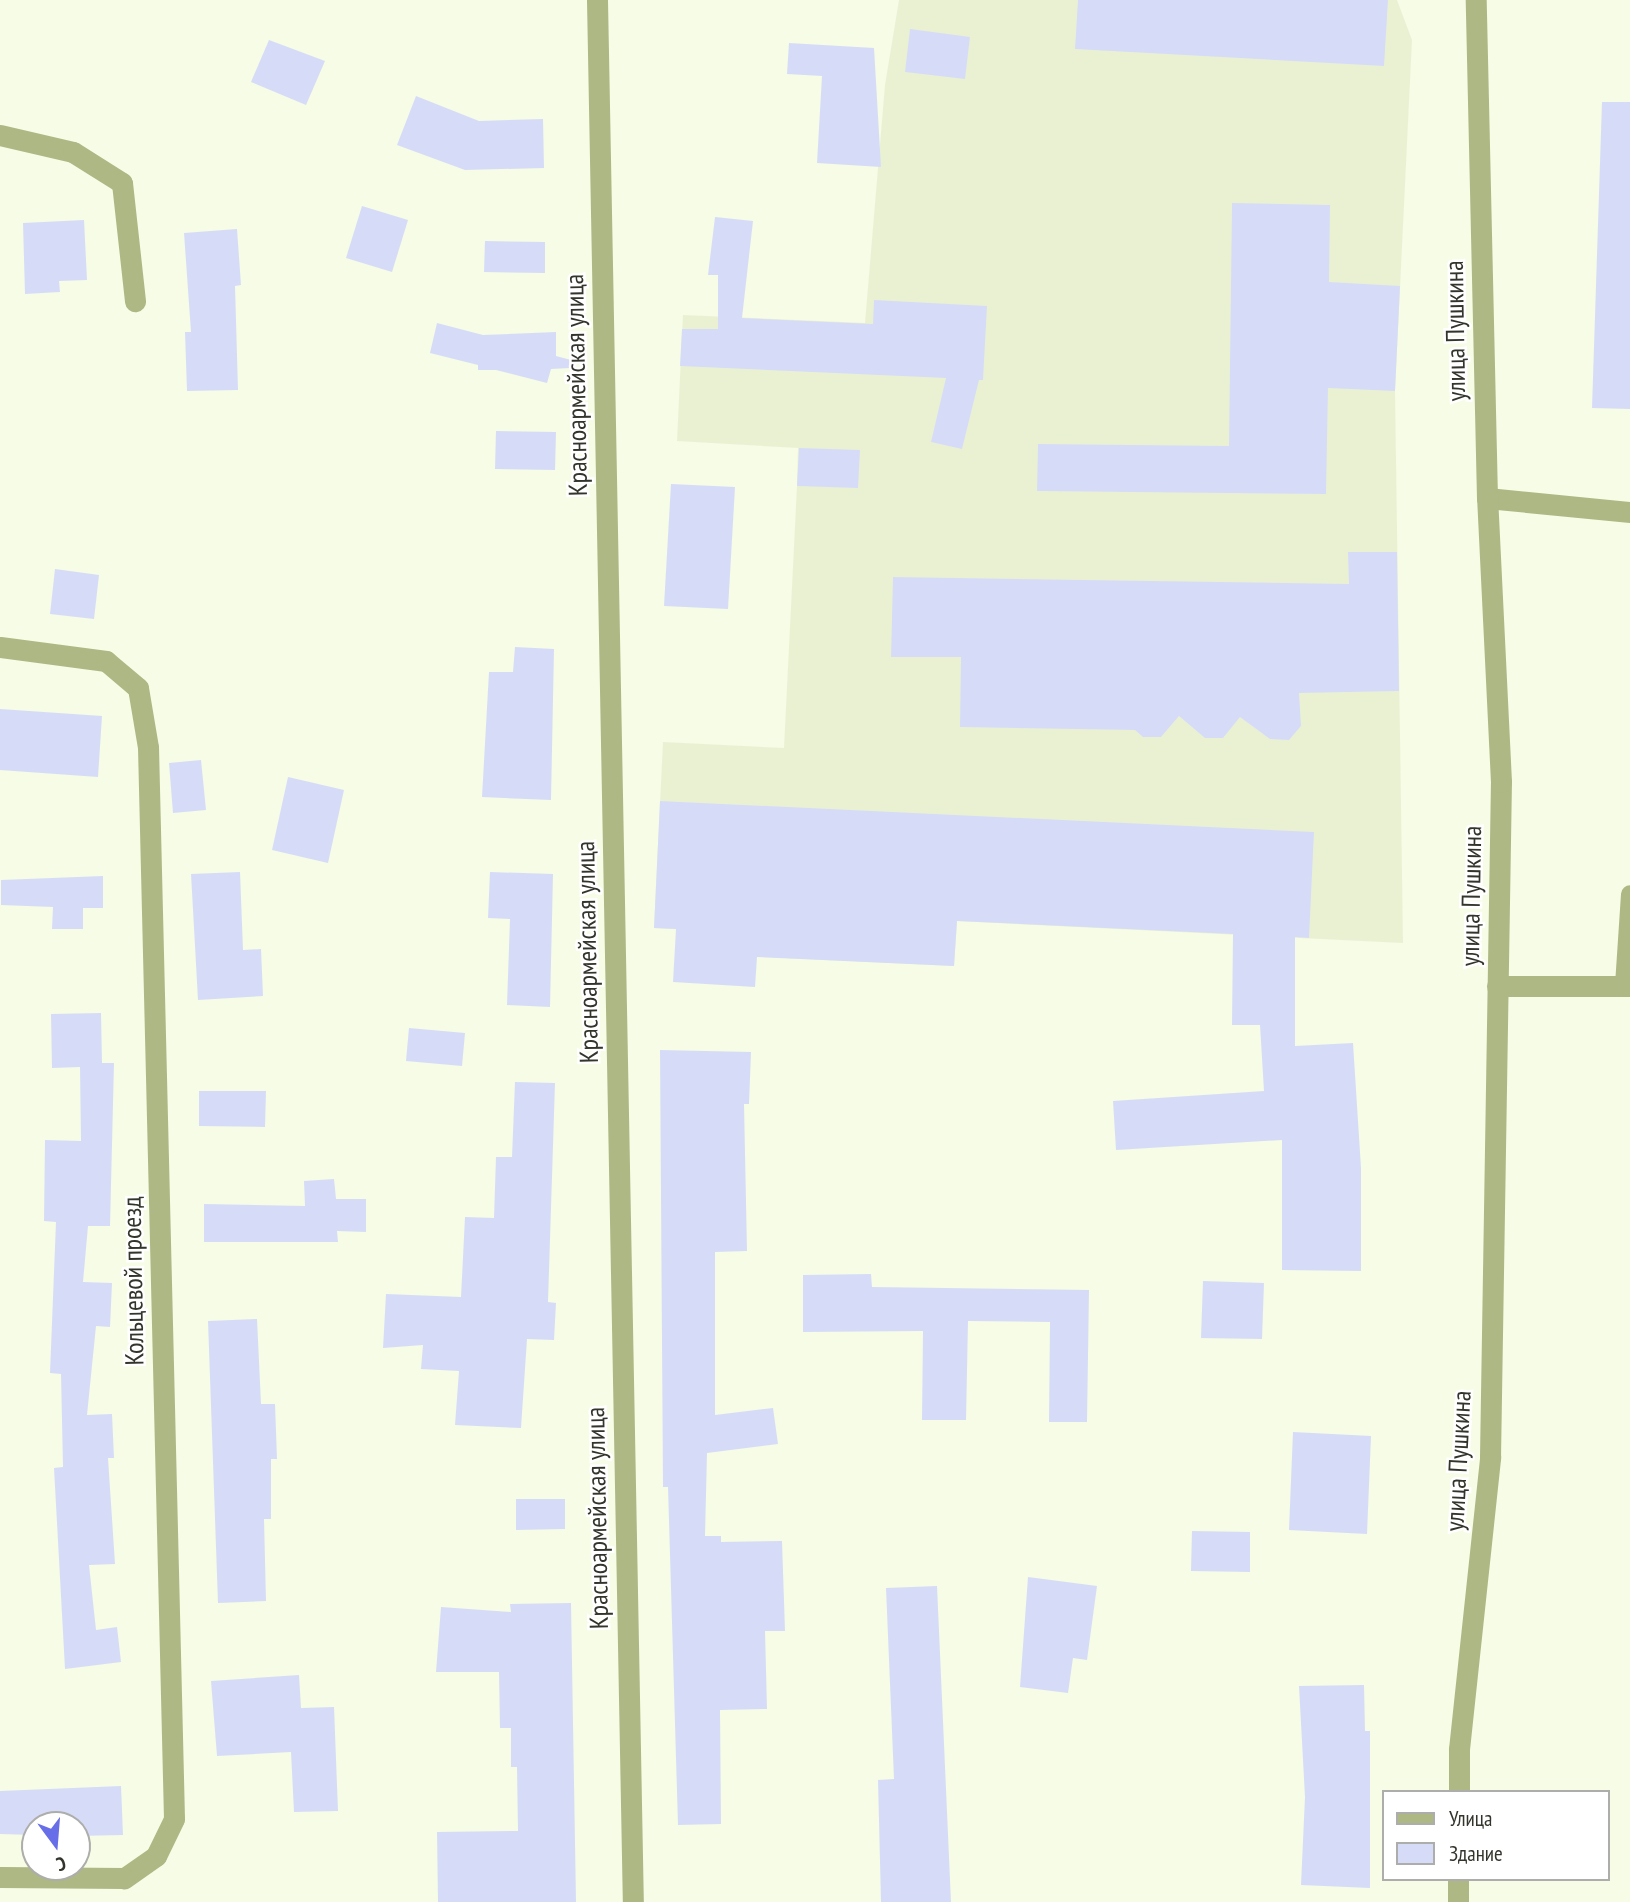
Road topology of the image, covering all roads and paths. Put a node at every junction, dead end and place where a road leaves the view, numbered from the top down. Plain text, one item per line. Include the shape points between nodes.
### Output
1 (597, 0) edge
2 (1476, 0) edge
3 (0, 135) edge
4 (135, 301) dead end
5 (1487, 498) junction
6 (1630, 512) edge
7 (0, 646) edge
8 (1630, 894) edge
9 (1497, 986) junction
10 (1627, 986) edge
11 (1459, 1790) edge
12 (0, 1877) edge
13 (1458, 1881) edge
14 (633, 1902) edge
15 (1458, 1902) edge

1 - 14 street, Красноармейская улица
2 - 5 street, улица Пушкина
3 - 4 street via 73,152 121,183
5 - 6 street
5 - 9 street, улица Пушкина via 1501,782
7 - 12 street, Кольцевой проезд via 106,661 138,688 148,747 174,1819 156,1856 124,1878
8 - 10 lane
9 - 10 street
9 - 11 street, улица Пушкина via 1490,1457 1459,1749
13 - 15 street

